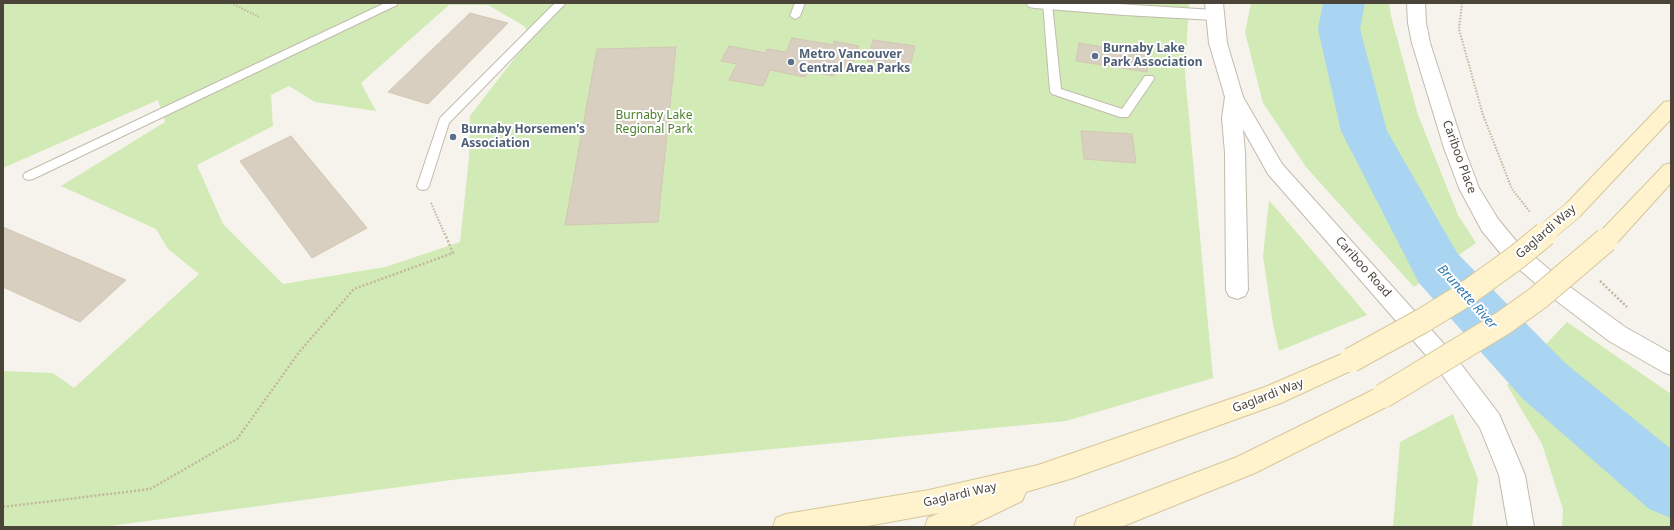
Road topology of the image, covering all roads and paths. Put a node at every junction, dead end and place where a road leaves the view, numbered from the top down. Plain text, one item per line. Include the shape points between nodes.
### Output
1 (231, 3) edge
2 (393, 3) edge
3 (561, 3) edge
4 (800, 3) edge
5 (1416, 3) edge
6 (1462, 3) edge
7 (1041, 4) edge
8 (1214, 9) edge
9 (795, 16) dead end
10 (259, 17) dead end
11 (1149, 79) dead end
12 (1234, 97) junction
13 (1671, 107) edge
14 (1671, 170) edge
15 (30, 176) dead end
16 (423, 186) joint
17 (1533, 215) dead end
18 (1596, 278) dead end
19 (1237, 290) dead end
20 (1632, 312) dead end
21 (1671, 365) edge
22 (1038, 477) junction
23 (3, 507) edge
24 (786, 527) edge
25 (938, 527) edge
26 (1087, 527) edge
27 (1521, 527) edge

1 - 10 path
2 - 15 lane
3 - 16 lane via 444,121
4 - 9 lane
5 - 21 street, Cariboo Place via 1421,43 1454,148 1469,188 1490,225 1514,253 1562,293 1618,334
6 - 17 path via 1459,29 1483,115 1512,189
7 - 8 street
7 - 11 lane via 1056,91 1124,114
8 - 12 street, Cariboo Road via 1218,43
12 - 19 street via 1232,118
12 - 27 street, Cariboo Road via 1275,169 1446,362 1490,422 1512,475
13 - 22 main road, Gaglardi Way, bridge via 1573,210 1517,257 1463,296 1422,321 1351,360 1278,393
14 - 26 main road, bridge via 1606,240 1544,293 1503,323 1383,396 1300,439 1172,496
16 - 23 path via 453,253 354,289 300,350 237,439 150,489
18 - 20 path
22 - 24 main road, Gaglardi Way via 929,503
22 - 25 main road via 979,509

